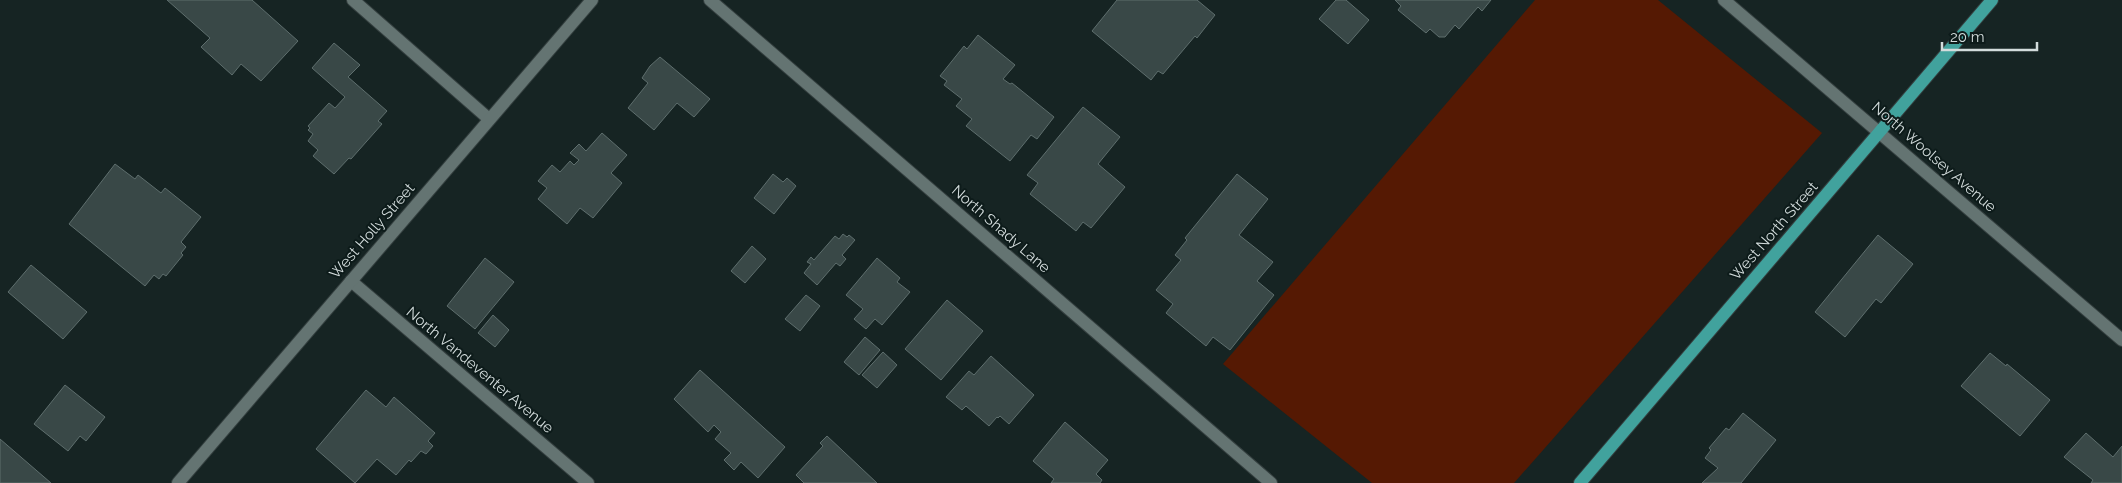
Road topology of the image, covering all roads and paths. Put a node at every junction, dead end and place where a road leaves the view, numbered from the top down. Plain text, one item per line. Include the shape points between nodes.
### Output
1 (353, 0) edge
2 (592, 0) edge
3 (710, 0) edge
4 (1724, 0) edge
5 (1992, 0) edge
6 (489, 119) junction
7 (1880, 132) junction
8 (351, 281) junction
9 (2122, 340) edge
10 (178, 483) edge
11 (588, 483) edge
12 (1271, 483) edge
13 (1580, 483) edge

1 - 6 street
2 - 6 street, West Holly Street
3 - 12 street, North Shady Lane
4 - 7 street, North Woolsey Avenue
5 - 7 main road, West North Street
6 - 8 street, West Holly Street
7 - 9 street, North Woolsey Avenue
7 - 13 main road, West North Street
8 - 10 street, West Holly Street
8 - 11 street, North Vandeventer Avenue

